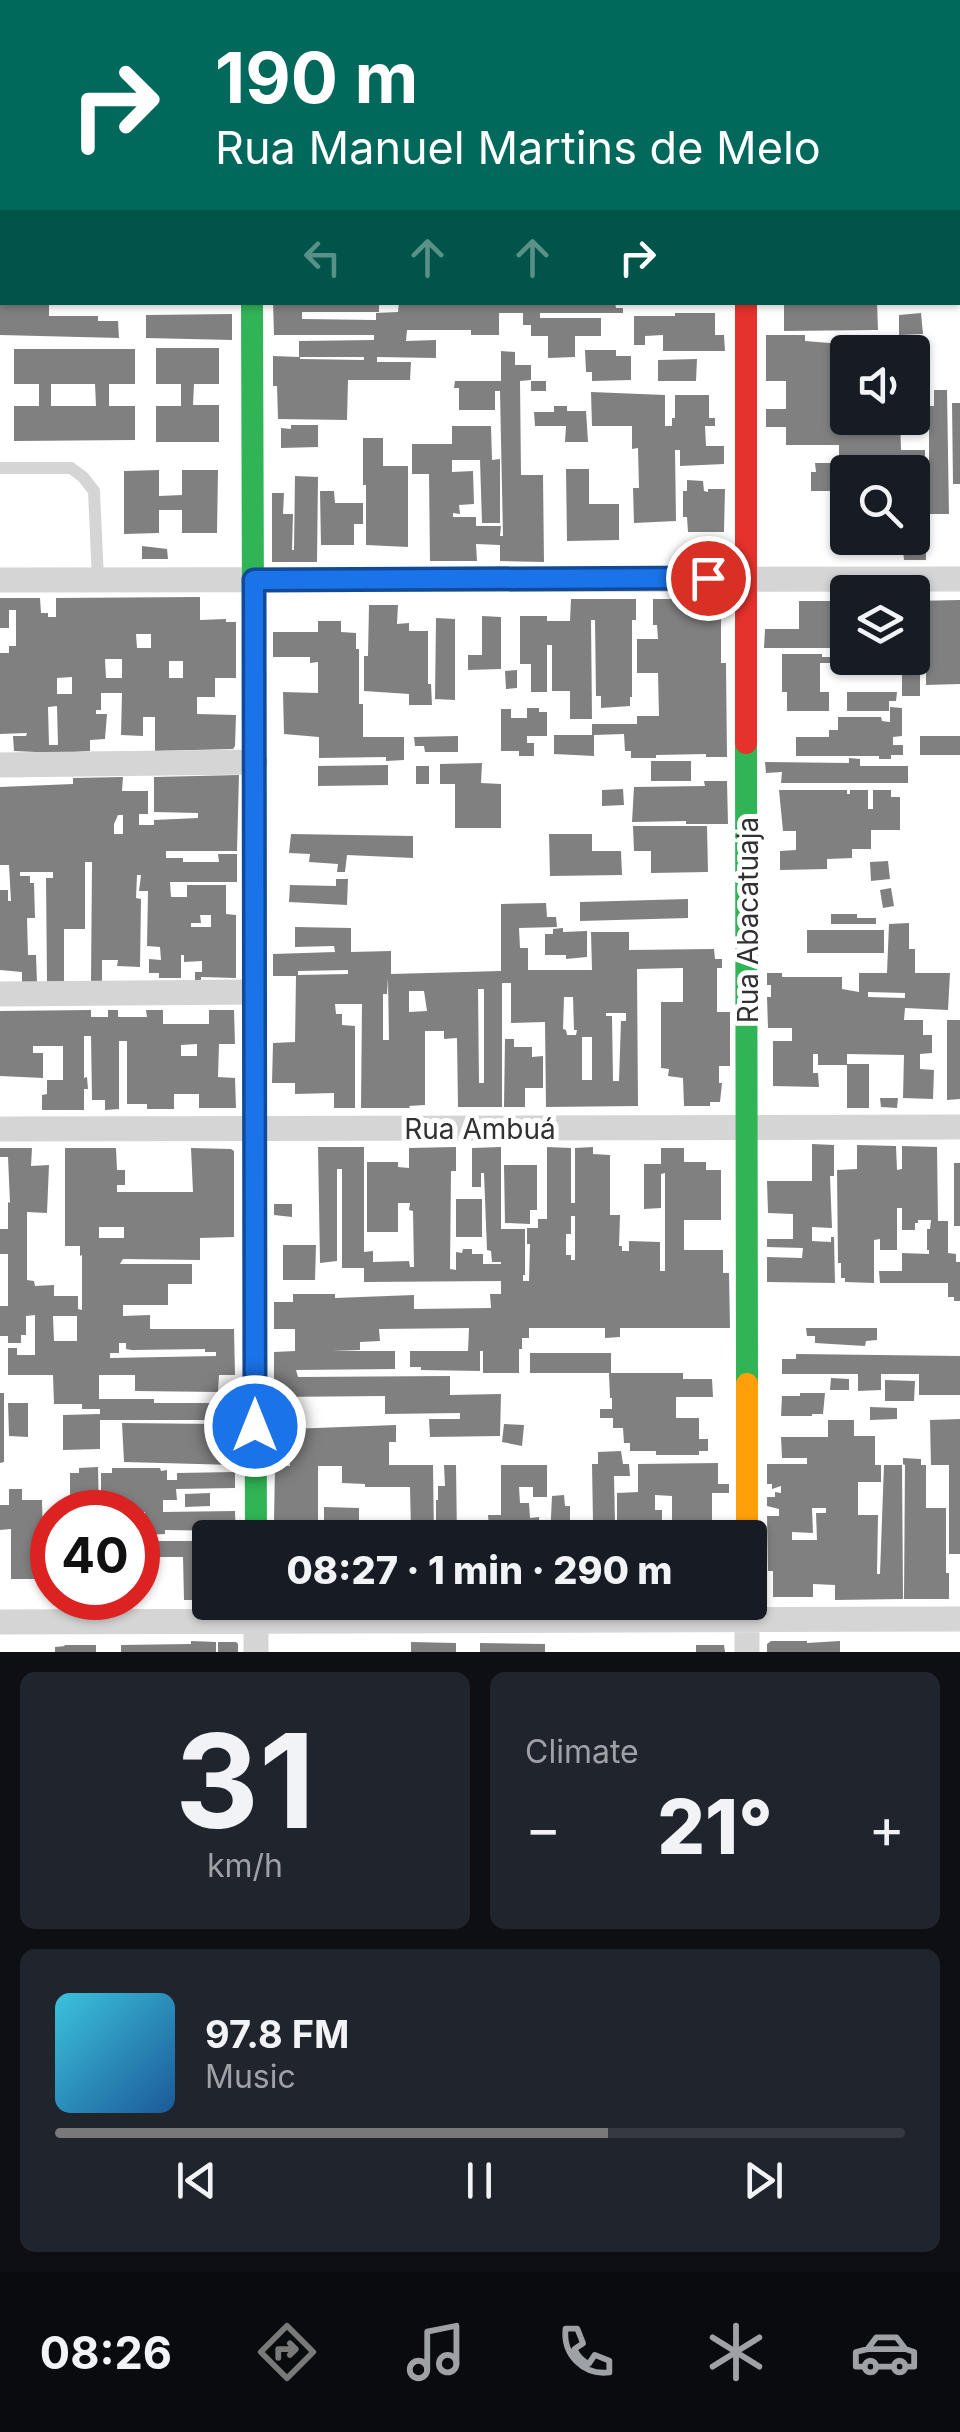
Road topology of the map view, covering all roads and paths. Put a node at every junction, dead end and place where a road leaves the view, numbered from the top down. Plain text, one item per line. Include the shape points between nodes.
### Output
1 (252, 305) edge
2 (746, 305) edge
3 (0, 468) edge
4 (746, 578) junction
5 (960, 579) edge
6 (0, 580) edge
7 (98, 580) junction
8 (254, 580) junction
9 (254, 762) junction
10 (0, 764) edge
11 (253, 992) junction
12 (0, 994) edge
13 (960, 1127) edge
14 (748, 1128) junction
15 (0, 1129) edge
16 (254, 1130) junction
17 (256, 1520) edge
18 (748, 1520) edge
19 (767, 1613) edge
20 (192, 1614) edge
21 (960, 1619) edge
22 (256, 1620) edge
23 (747, 1620) edge
24 (0, 1622) edge
25 (256, 1652) edge
26 (748, 1652) edge

1 - 8 street
2 - 4 street, Rua Abacatuaja
3 - 7 lane via 71,468 83,477 94,491
4 - 5 street
4 - 8 street
4 - 14 street, Rua Abacatuaja
6 - 7 street
7 - 8 street
8 - 9 street
9 - 10 street
9 - 11 street
11 - 12 street
11 - 16 street
13 - 14 street, Rua Ambuá
14 - 16 street, Rua Ambuá
14 - 18 street, Rua Abacatuaja
15 - 16 street, Rua Ambuá
16 - 17 street
19 - 21 street
20 - 24 street
22 - 25 street
23 - 26 street

